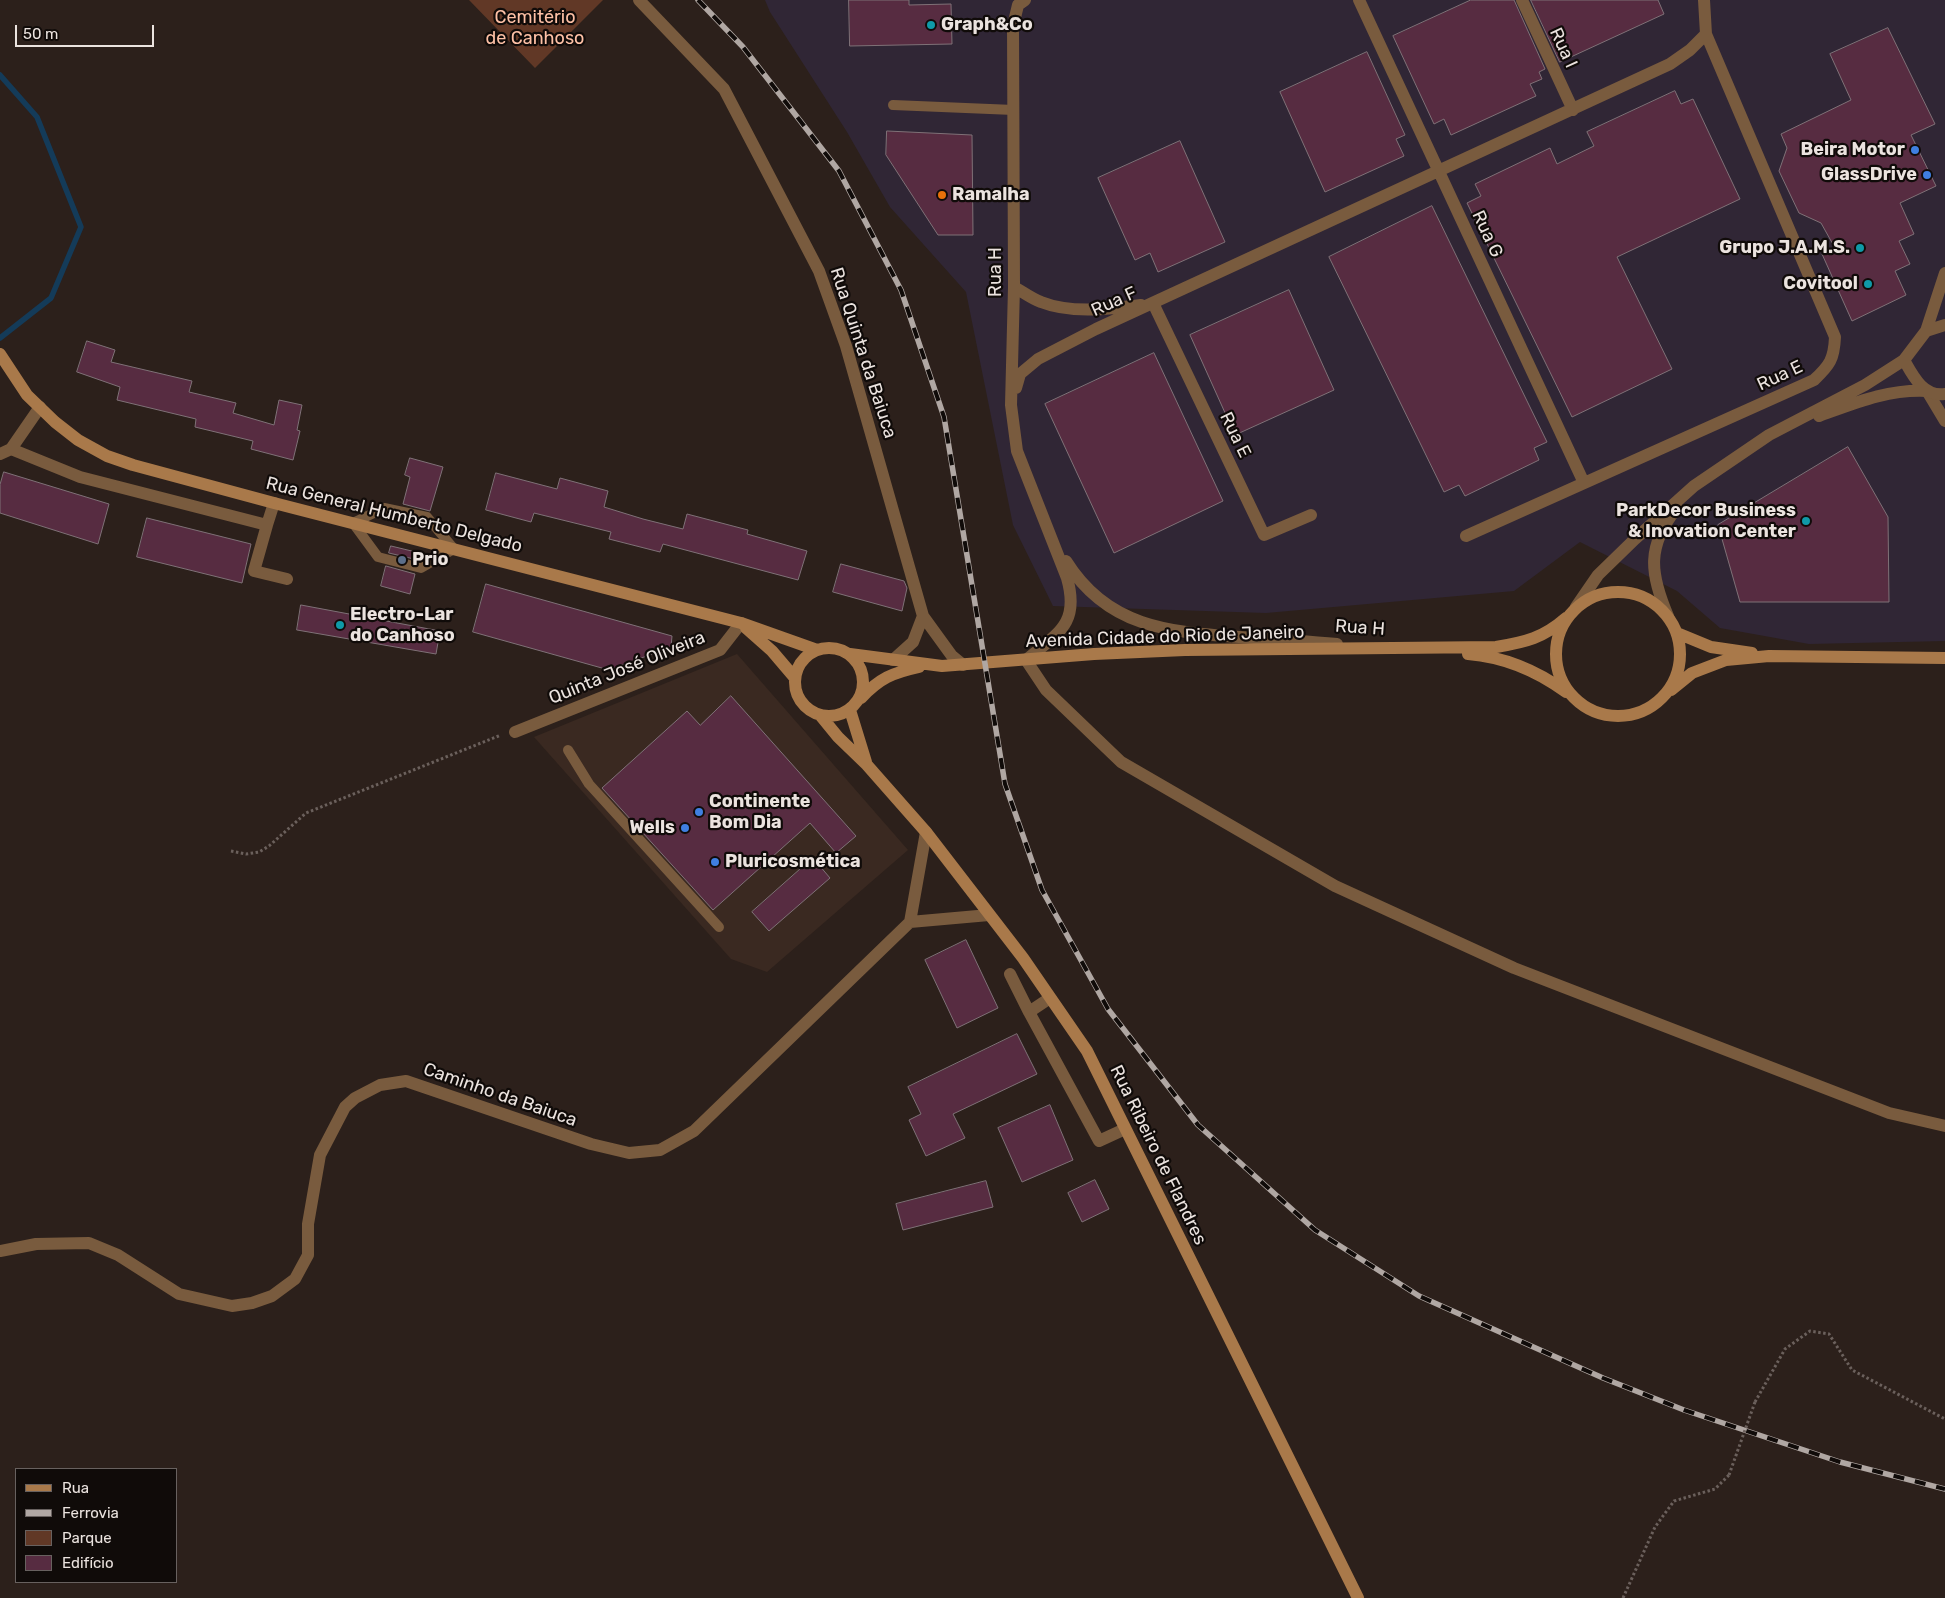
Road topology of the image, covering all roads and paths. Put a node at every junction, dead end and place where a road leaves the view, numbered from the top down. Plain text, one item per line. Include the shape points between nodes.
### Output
1 (639, 0) edge
2 (1359, 0) edge
3 (1522, 0) edge
4 (1704, 0) edge
5 (1019, 2) edge
6 (1706, 34) junction
7 (893, 105) dead end
8 (1014, 110) junction
9 (1573, 110) junction
10 (1439, 172) junction
11 (1945, 273) edge
12 (1014, 287) junction
13 (1153, 303) junction
14 (1945, 325) edge
15 (1926, 331) junction
16 (0, 354) edge
17 (1904, 360) junction
18 (1927, 391) junction
19 (1945, 394) edge
20 (1011, 405) junction
21 (40, 407) junction
22 (1945, 421) edge
23 (1769, 435) junction
24 (6, 452) edge
25 (1584, 483) junction
26 (1694, 486) junction
27 (274, 503) junction
28 (1311, 515) dead end
29 (354, 523) junction
30 (266, 525) junction
31 (1466, 536) dead end
32 (1052, 540) junction
33 (454, 548) junction
34 (287, 579) dead end
35 (1576, 607) junction
36 (923, 616) junction
37 (1668, 616) junction
38 (1566, 618) junction
39 (740, 623) junction
40 (1676, 633) junction
41 (1403, 648) junction
42 (817, 650) junction
43 (850, 654) junction
44 (1769, 656) junction
45 (1945, 658) edge
46 (893, 660) junction
47 (1026, 660) junction
48 (928, 665) junction
49 (963, 665) junction
50 (795, 678) junction
51 (1665, 694) junction
52 (1572, 697) junction
53 (853, 706) junction
54 (820, 715) junction
55 (515, 732) joint
56 (568, 750) dead end
57 (867, 765) junction
58 (926, 832) junction
59 (231, 851) dead end
60 (989, 915) junction
61 (910, 922) junction
62 (719, 927) dead end
63 (1010, 974) dead end
64 (1050, 998) junction
65 (1029, 1012) junction
66 (1945, 1126) edge
67 (1125, 1129) junction
68 (0, 1251) edge
69 (1945, 1419) edge
70 (1358, 1598) edge
71 (1623, 1598) edge

1 - 36 street, Rua Quinta da Baiuca via 724,89 819,271 846,346
2 - 10 street, Rua G
3 - 9 street, Rua I
4 - 6 street, Rua E
5 - 8 street, Rua H via 1013,26
6 - 9 street via 1670,64
6 - 25 street, Rua E via 1835,337 1834,354 1828,367 1814,380
7 - 8 lane
8 - 12 street, Rua H
9 - 10 street
10 - 13 street
10 - 25 street, Rua G
11 - 15 street
12 - 13 street, Rua F via 1042,302 1072,308
12 - 20 street, Rua H
13 - 20 street, Rua F via 1038,359 1020,374
13 - 28 street, Rua E via 1264,535
14 - 15 street
15 - 17 street
16 - 21 main road, Rua General Humberto Delgado
17 - 18 street via 1918,384
17 - 23 street via 1865,385
18 - 19 street
18 - 22 street
18 - 23 street via 1881,394
20 - 32 street, Rua H via 1016,450
21 - 24 street
21 - 27 main road, Rua General Humberto Delgado via 78,440 107,456
23 - 26 street
24 - 30 street via 88,480
25 - 31 street, Rua E
26 - 35 street via 1598,575
26 - 37 street via 1658,538 1654,561 1655,586
27 - 29 main road, Rua General Humberto Delgado
27 - 30 street
29 - 33 main road, Rua General Humberto Delgado
29 - 33 lane via 384,508 427,518
29 - 33 lane via 378,557 421,568
30 - 34 street via 254,571
32 - 41 street, Rua H via 1073,574 1098,599 1128,618 1152,626 1182,633
32 - 47 street, Rua H via 1072,598 1071,614 1061,629
33 - 39 main road, Rua General Humberto Delgado
35 - 37 main road via 1593,596 1613,591 1653,602
35 - 38 main road
36 - 46 street via 913,642
36 - 49 street, Rua Quinta da Baiuca via 952,656
37 - 40 main road
38 - 41 main road, Avenida Cidade do Rio de Janeiro via 1549,633 1524,642 1496,647
38 - 52 main road via 1558,637 1556,658 1561,679
39 - 42 main road, Rua General Humberto Delgado
39 - 50 main road, Rua Ribeiro de Flandres via 772,651
39 - 55 street, Quinta José Oliveira via 720,650
40 - 44 main road via 1711,647
40 - 51 main road via 1680,654 1676,676
41 - 47 main road, Avenida Cidade do Rio de Janeiro via 1185,650
41 - 52 main road, Avenida Cidade do Rio de Janeiro via 1478,655 1518,664 1548,679
42 - 43 main road via 839,649
42 - 50 main road via 802,661
43 - 46 main road
43 - 53 main road, Rua Ribeiro de Flandres via 862,672 862,693
44 - 45 main road
44 - 51 main road via 1726,660 1692,673
46 - 48 main road
47 - 49 main road, Avenida Cidade do Rio de Janeiro
47 - 66 street via 1046,690 1121,762 1335,886 1514,968 1889,1113
48 - 49 main road, Avenida Cidade do Rio de Janeiro
48 - 53 main road via 891,673 871,687
50 - 54 main road, Rua Ribeiro de Flandres via 798,697
51 - 52 main road via 1649,708 1630,715 1609,716 1589,709
53 - 54 main road via 830,716
53 - 57 main road, Rua Ribeiro de Flandres
54 - 57 main road, Rua Ribeiro de Flandres
55 - 59 path via 497,736 306,813 259,852
56 - 62 lane via 589,784
57 - 58 main road, Rua Ribeiro de Flandres
58 - 60 main road, Rua Ribeiro de Flandres
58 - 61 street
60 - 61 street
60 - 64 main road, Rua Ribeiro de Flandres
61 - 68 street, Caminho da Baiuca via 694,1131 660,1150 629,1153 591,1144 406,1081 380,1085 355,1098 345,1107 320,1154 308,1224 308,1255 295,1279 272,1296 232,1306 179,1294 118,1255 89,1243 36,1244
63 - 65 street
64 - 65 street
64 - 67 main road, Rua Ribeiro de Flandres via 1087,1051
65 - 67 street via 1099,1141
67 - 70 main road, Rua Ribeiro de Flandres
69 - 71 path, bridge via 1852,1370 1829,1334 1810,1331 1785,1349 1756,1402 1729,1475 1715,1489 1674,1501 1655,1527

